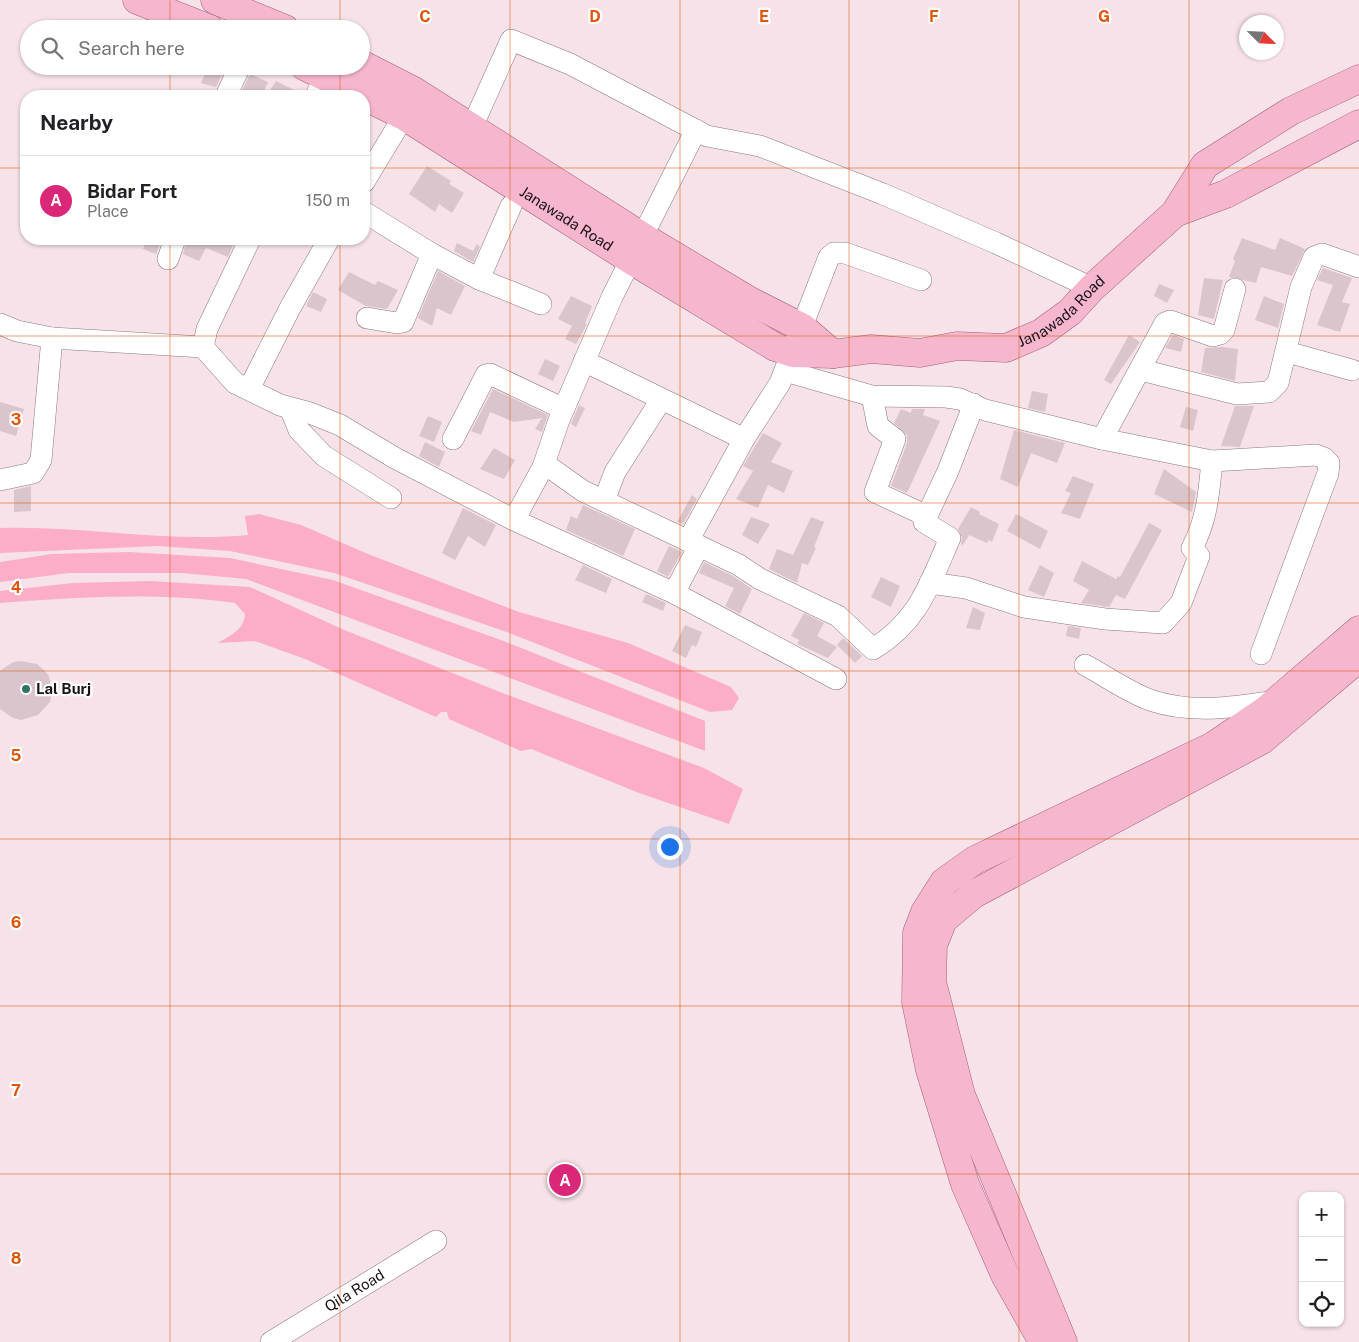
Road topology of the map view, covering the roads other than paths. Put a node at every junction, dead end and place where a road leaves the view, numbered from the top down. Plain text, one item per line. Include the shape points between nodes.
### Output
1 (137, 0) edge
2 (215, 0) edge
3 (187, 20) edge
4 (263, 20) edge
5 (370, 69) edge
6 (236, 75) edge
7 (315, 79) edge
8 (1359, 79) edge
9 (229, 90) edge
10 (341, 90) edge
11 (370, 102) edge
12 (404, 116) junction
13 (1359, 124) edge
14 (472, 127) junction
15 (696, 130) junction
16 (370, 172) edge
17 (511, 206) dead end
18 (1174, 213) junction
19 (370, 216) edge
20 (173, 245) edge
21 (247, 245) edge
22 (326, 245) edge
23 (637, 248) junction
24 (432, 254) junction
25 (168, 259) dead end
26 (1359, 267) edge
27 (480, 279) junction
28 (921, 280) dead end
29 (1092, 288) junction
30 (1235, 289) dead end
31 (541, 304) dead end
32 (367, 318) dead end
33 (0, 324) edge
34 (803, 328) junction
35 (52, 338) junction
36 (203, 347) junction
37 (1287, 352) junction
38 (833, 354) junction
39 (584, 361) junction
40 (789, 362) junction
41 (1141, 370) junction
42 (1352, 370) dead end
43 (249, 389) junction
44 (872, 396) junction
45 (661, 400) junction
46 (974, 404) junction
47 (290, 408) junction
48 (564, 409) junction
49 (453, 439) dead end
50 (744, 439) junction
51 (1102, 439) junction
52 (1212, 460) junction
53 (543, 467) junction
54 (0, 480) edge
55 (391, 498) dead end
56 (604, 501) junction
57 (927, 516) junction
58 (514, 520) junction
59 (693, 544) junction
60 (930, 583) junction
61 (674, 593) junction
62 (1359, 630) edge
63 (1261, 654) dead end
64 (1359, 658) edge
65 (1085, 665) dead end
66 (836, 679) dead end
67 (1276, 701) junction
68 (941, 1067) junction
69 (436, 1241) dead end
70 (271, 1342) edge
71 (1043, 1342) edge
72 (1063, 1342) edge

1 - 3 main road
2 - 4 main road
5 - 14 main road, Janawada Road
6 - 9 street
7 - 10 main road, Janawada Road
8 - 18 main road, Janawada Road via 1291,111 1204,165
11 - 12 main road, Janawada Road
12 - 16 street
12 - 23 main road, Janawada Road
13 - 18 main road, Janawada Road via 1226,194
14 - 15 street via 511,40 570,64
14 - 23 main road, Janawada Road
15 - 23 street
15 - 29 street via 706,136 760,146 882,194
17 - 27 street
18 - 29 main road, Janawada Road
19 - 24 street
20 - 25 street
21 - 36 street via 207,329
22 - 43 street
23 - 34 main road, Janawada Road
23 - 39 street
23 - 40 main road, Janawada Road via 775,347
24 - 27 street
24 - 32 street via 403,322
26 - 37 street via 1322,254 1314,257 1301,287
27 - 31 street
28 - 34 street via 845,253 834,253 829,257
29 - 38 main road, Janawada Road via 1070,312 1041,333 1006,348 957,346 920,353 870,349
30 - 41 street via 1224,330 1220,334 1213,336 1170,321 1161,329
33 - 35 street
34 - 38 main road, Janawada Road
34 - 40 street
35 - 36 street
35 - 54 street via 41,460 33,473
36 - 43 street via 235,383
37 - 41 street via 1278,383 1269,392 1237,394
37 - 42 street
38 - 40 main road, Janawada Road
39 - 45 street
39 - 48 street
40 - 44 street
40 - 50 street via 780,383
41 - 51 street
43 - 47 street
44 - 46 street via 946,397
44 - 57 street via 878,426 896,439 875,492
45 - 50 street
45 - 56 street via 615,472
46 - 51 street via 985,410
46 - 57 street
47 - 55 street via 299,430 324,456
47 - 58 street via 340,425 395,458
48 - 49 street via 490,374 486,375
48 - 53 street
50 - 59 street
51 - 52 street
52 - 60 street via 1208,505 1202,530 1192,548 1199,556 1181,603 1163,623 1105,619 1024,607 966,588
52 - 63 street via 1316,455 1329,463
53 - 56 street via 552,469
53 - 58 street
56 - 59 street
57 - 60 street via 924,522 950,538
58 - 61 street
59 - 60 street via 838,616 873,649 894,636 924,598
59 - 61 street
61 - 66 street
62 - 67 main road
64 - 68 main road via 1262,740 974,894 944,920 933,945 932,982
65 - 67 street via 1152,701 1166,704 1215,710
67 - 68 main road via 1213,746 975,860 944,882 916,933 916,1002
68 - 71 main road via 965,1184 1005,1275
68 - 72 main road via 961,1095
69 - 70 street, Qila Road

